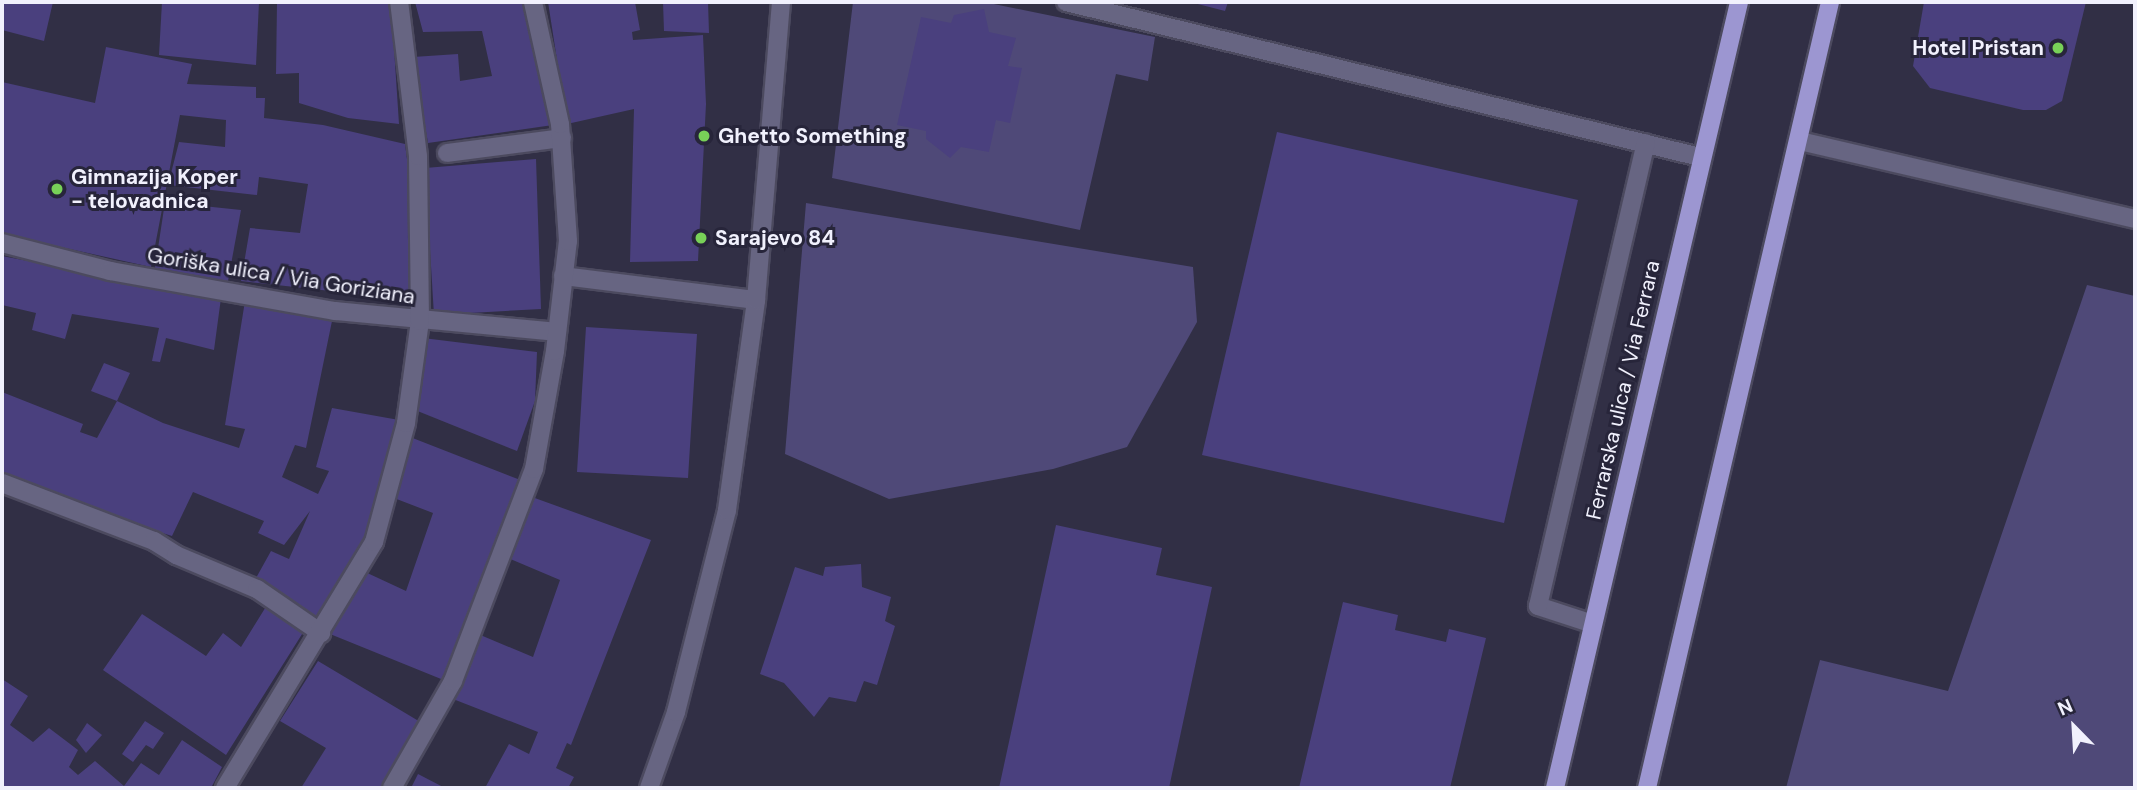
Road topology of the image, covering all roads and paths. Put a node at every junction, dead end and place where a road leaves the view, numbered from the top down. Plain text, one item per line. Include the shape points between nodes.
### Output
1 (399, 2) edge
2 (534, 2) edge
3 (781, 2) edge
4 (1066, 2) edge
5 (1739, 2) edge
6 (1830, 2) edge
7 (561, 131) junction
8 (1800, 141) junction
9 (1646, 144) junction
10 (447, 153) dead end
11 (1700, 157) junction
12 (2135, 219) edge
13 (2, 243) edge
14 (563, 276) junction
15 (756, 300) junction
16 (420, 321) junction
17 (557, 332) junction
18 (2, 483) edge
19 (1593, 624) junction
20 (321, 633) junction
21 (225, 788) edge
22 (392, 788) edge
23 (649, 788) edge
24 (1555, 788) edge
25 (1647, 788) edge

1 - 16 street via 418,156
2 - 7 street
3 - 15 street
4 - 9 street
5 - 11 main road, Ferrarska ulica / Via Ferrara
6 - 8 main road
7 - 10 street
7 - 14 street via 568,241
8 - 12 street
8 - 25 main road
9 - 11 street
9 - 19 street via 1538,606
11 - 19 main road, Ferrarska ulica / Via Ferrara
13 - 16 street, Goriška ulica / Via Goriziana via 110,271
14 - 15 street
14 - 17 street
15 - 23 street via 727,510 676,712
16 - 17 street, Goriška ulica / Via Goriziana
16 - 20 street via 406,423 374,542
17 - 22 street via 534,469 453,681
18 - 20 street via 154,541 257,589
19 - 24 main road, Ferrarska ulica / Via Ferrara
20 - 21 street

